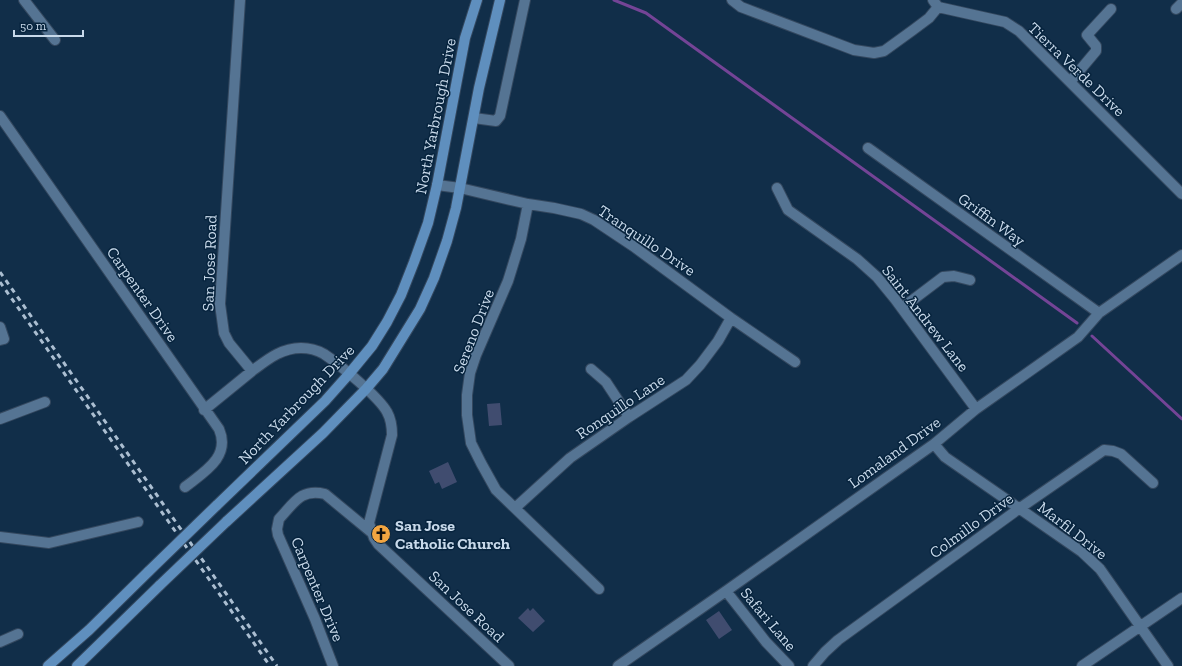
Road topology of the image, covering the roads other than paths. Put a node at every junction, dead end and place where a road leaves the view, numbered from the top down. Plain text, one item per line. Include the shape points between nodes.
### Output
1 (24, 0) edge
2 (240, 0) edge
3 (477, 0) edge
4 (500, 0) edge
5 (525, 0) edge
6 (732, 0) edge
7 (935, 4) edge
8 (1111, 9) dead end
9 (56, 40) dead end
10 (1070, 82) junction
11 (0, 116) edge
12 (474, 118) junction
13 (868, 148) dead end
14 (437, 185) junction
15 (460, 188) junction
16 (777, 188) dead end
17 (1182, 194) edge
18 (528, 204) junction
19 (1182, 255) edge
20 (970, 280) dead end
21 (902, 308) junction
22 (1099, 313) junction
23 (731, 318) junction
24 (0, 327) edge
25 (0, 340) edge
26 (795, 362) dead end
27 (591, 369) dead end
28 (252, 371) junction
29 (349, 374) junction
30 (366, 389) junction
31 (45, 402) dead end
32 (976, 409) junction
33 (204, 410) junction
34 (629, 417) junction
35 (0, 419) edge
36 (934, 444) junction
37 (1153, 483) dead end
38 (185, 487) dead end
39 (514, 508) junction
40 (1020, 508) junction
41 (138, 522) dead end
42 (371, 532) junction
43 (0, 537) edge
44 (599, 589) dead end
45 (726, 591) junction
46 (1182, 598) edge
47 (1140, 626) junction
48 (18, 634) dead end
49 (0, 642) edge
50 (48, 666) edge
51 (77, 666) edge
52 (333, 666) edge
53 (510, 666) edge
54 (618, 666) edge
55 (789, 666) edge
56 (813, 666) edge
57 (1082, 666) edge
58 (1168, 666) edge

1 - 9 street
2 - 28 street, San Jose Road via 220,304 224,333
3 - 14 main road, North Yarbrough Drive via 465,38
4 - 12 main road
5 - 12 street via 500,116 496,121
6 - 7 street via 741,7 854,50 874,53 884,51 929,18
7 - 10 street, Tierra Verde Drive via 1005,22 1019,31
8 - 10 street via 1087,35 1096,46 1096,51
10 - 17 street, Tierra Verde Drive
11 - 33 street, Carpenter Drive
12 - 15 main road
13 - 22 street, Griffin Way
14 - 15 street, Tranquillo Drive
14 - 29 main road, North Yarbrough Drive via 428,223 401,295 372,346
15 - 18 street, Tranquillo Drive
15 - 30 main road via 447,241 420,309 383,369
16 - 21 street, Saint Andrew Lane via 788,210 857,259 877,277
18 - 23 street, Tranquillo Drive via 581,214 594,220
18 - 39 street, Sereno Drive via 510,274 476,355 466,395 471,443 496,490
19 - 22 street, Lomaland Drive
20 - 21 street via 954,276 943,277
21 - 32 street, Saint Andrew Lane
22 - 32 street, Lomaland Drive via 1078,336
23 - 26 street, Tranquillo Drive
23 - 34 street, Ronquillo Lane via 718,341 686,380
24 - 25 street via 4,339
27 - 34 street via 606,382
28 - 29 street via 282,351 302,348 324,354
28 - 33 street
29 - 30 street
29 - 50 main road, North Yarbrough Drive, bridge via 325,401 89,630
30 - 42 street via 387,412 392,435 371,514
30 - 51 main road, bridge via 323,433 226,522
31 - 35 street
32 - 36 street, Lomaland Drive
33 - 38 street, Carpenter Drive via 219,429 222,445 220,455 213,465
34 - 39 street, Ronquillo Lane via 570,458
36 - 40 street, Marfil Drive via 945,457
36 - 45 street, Lomaland Drive
37 - 40 street, Colmillo Drive via 1121,454 1104,450
39 - 44 street, Sereno Drive
40 - 47 street, Marfil Drive via 1082,552 1100,569
40 - 56 street, Colmillo Drive via 838,640
41 - 43 street via 49,544
42 - 52 street, Carpenter Drive via 325,494 316,492 302,496 279,519 278,535
42 - 53 street, San Jose Road via 378,544
45 - 54 street, Lomaland Drive
45 - 55 street, Safari Lane via 766,642
46 - 47 street
47 - 57 street
47 - 58 street, Marfil Drive
48 - 49 street

